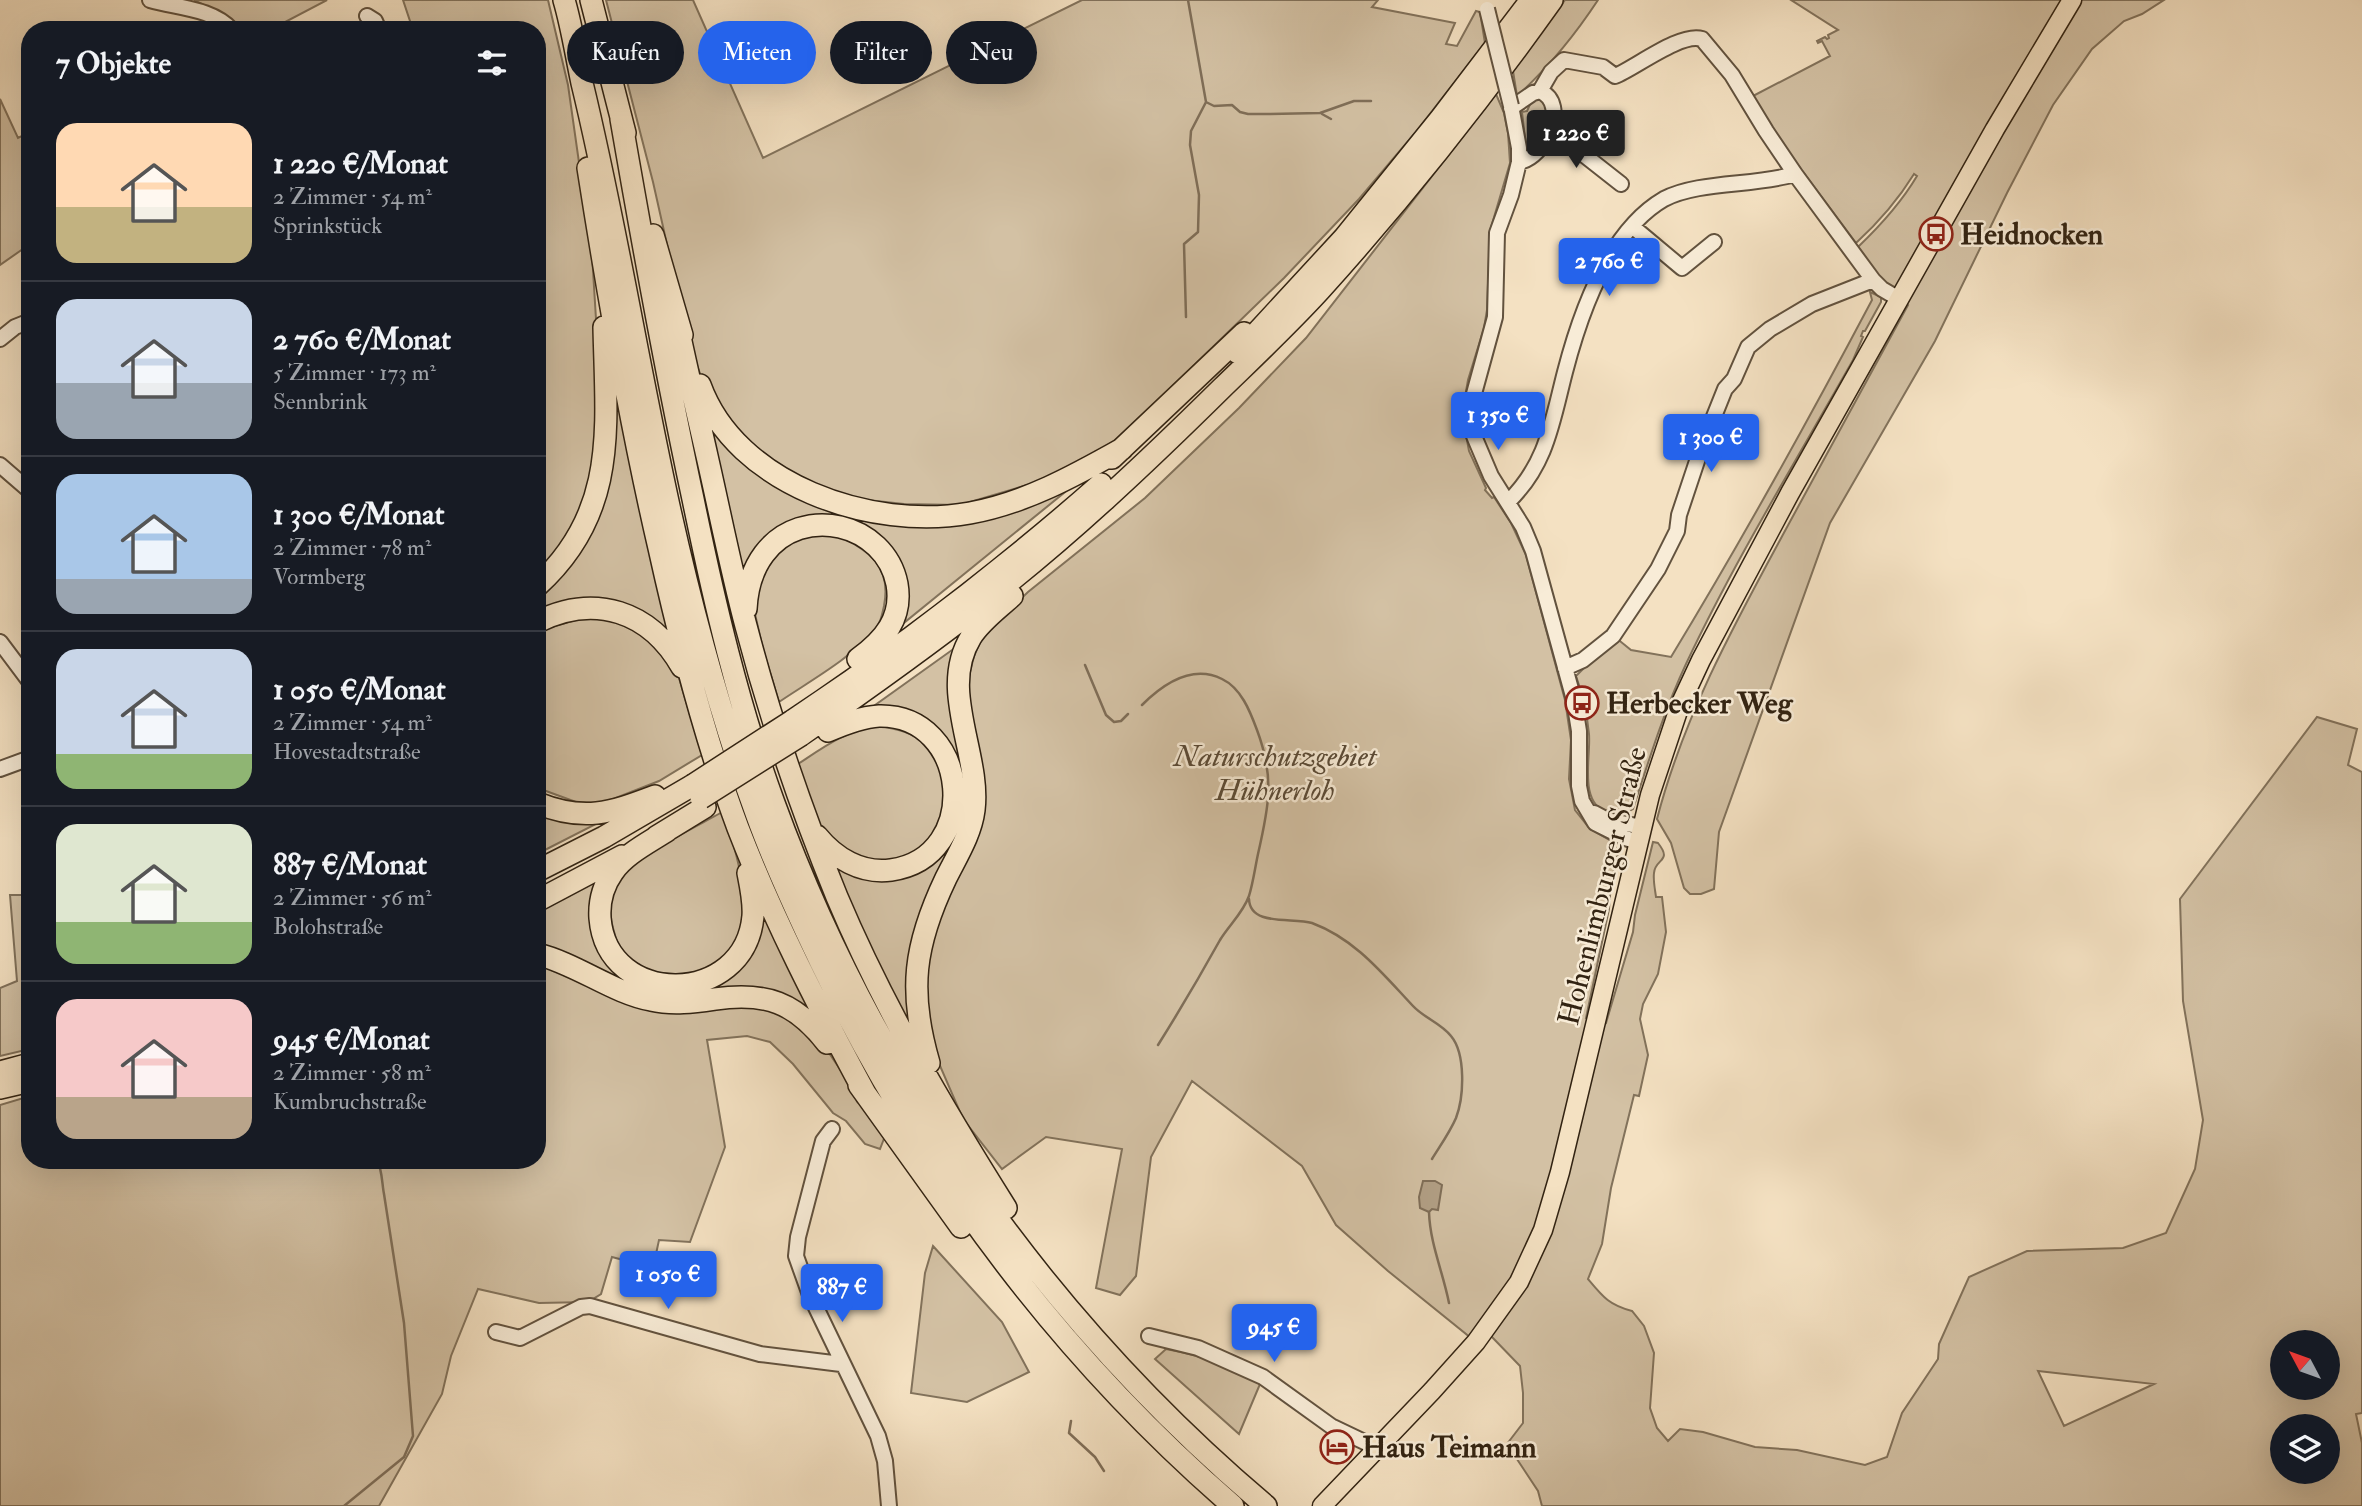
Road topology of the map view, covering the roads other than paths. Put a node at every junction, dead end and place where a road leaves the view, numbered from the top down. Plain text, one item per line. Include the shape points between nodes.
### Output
1 (150, 0) edge
2 (564, 0) edge
3 (590, 0) edge
4 (1531, 0) edge
5 (1552, 0) edge
6 (2071, 0) edge
7 (1487, 4) edge
8 (367, 16) dead end
9 (221, 21) edge
10 (375, 21) edge
11 (569, 21) edge
12 (578, 84) edge
13 (582, 84) edge
14 (1540, 91) junction
15 (1511, 107) junction
16 (621, 119) junction
17 (1551, 129) junction
18 (1519, 162) junction
19 (1795, 174) junction
20 (1388, 184) junction
21 (1621, 184) dead end
22 (1633, 227) junction
23 (1714, 242) dead end
24 (603, 262) junction
25 (1873, 280) junction
26 (1899, 299) junction
27 (1302, 310) junction
28 (677, 322) junction
29 (21, 325) edge
30 (0, 339) edge
31 (1122, 449) junction
32 (0, 465) edge
33 (21, 483) edge
34 (1508, 502) junction
35 (1035, 574) junction
36 (546, 577) edge
37 (546, 618) edge
38 (745, 625) junction
39 (2, 647) edge
40 (1565, 668) junction
41 (21, 671) edge
42 (692, 684) junction
43 (817, 691) junction
44 (796, 729) junction
45 (828, 731) junction
46 (21, 761) edge
47 (0, 769) edge
48 (663, 792) junction
49 (697, 792) junction
50 (546, 807) edge
51 (808, 826) junction
52 (738, 827) junction
53 (668, 830) junction
54 (1640, 834) junction
55 (546, 855) edge
56 (546, 866) edge
57 (546, 883) edge
58 (546, 896) edge
59 (546, 957) edge
60 (21, 1066) edge
61 (0, 1072) edge
62 (21, 1083) edge
63 (0, 1088) edge
64 (866, 1095) junction
65 (939, 1098) junction
66 (832, 1129) dead end
67 (1053, 1289) junction
68 (1033, 1298) junction
69 (496, 1332) dead end
70 (1149, 1336) dead end
71 (841, 1364) junction
72 (1377, 1448) junction
73 (889, 1506) edge
74 (1233, 1506) edge
75 (1266, 1506) edge
76 (1322, 1506) edge

1 - 9 street
2 - 11 highway
3 - 16 highway
4 - 20 highway
5 - 27 highway via 1408,189
6 - 26 main road, Hohenlimburger Straße
7 - 15 street, bridge
8 - 10 street
12 - 24 highway
13 - 68 highway via 669,508 709,663 757,816 796,910 870,1060 969,1216
14 - 15 street
14 - 17 street via 1552,103
14 - 19 street via 1564,61 1603,67 1615,76 1697,38 1732,75
15 - 18 street
16 - 28 highway
16 - 67 highway via 662,356 709,576 774,803 852,982 921,1106 979,1194
17 - 18 street via 1538,152
17 - 21 street
18 - 34 street via 1497,233 1495,317 1471,419 1476,445
19 - 22 street via 1682,192 1664,200
19 - 25 street
20 - 31 highway via 1253,324
20 - 44 highway via 1293,295 1122,465 970,594 847,684
22 - 23 street via 1682,268
22 - 34 street via 1601,273 1586,309 1542,457
24 - 36 highway via 607,420 601,477 584,525
24 - 42 highway via 642,472
25 - 26 street
25 - 40 street via 1812,304 1748,347 1700,449 1677,531 1658,569 1613,636
26 - 54 main road, Hohenlimburger Straße via 1701,660 1670,733
27 - 35 highway via 1225,399
27 - 44 highway via 1066,535 877,683
28 - 31 highway via 708,406 727,433 768,470 841,504 905,516 969,513 1050,488
28 - 38 highway
29 - 30 street
31 - 43 highway via 936,607
32 - 33 street
34 - 40 street via 1528,537
35 - 45 highway
35 - 65 highway via 978,627 960,672 974,810 928,918 915,992 921,1037
37 - 42 highway via 582,608 609,609 638,619 666,642
38 - 43 highway via 754,572 764,553 786,535 814,525 832,525 862,534 878,547 888,559 898,592 893,624 878,644
38 - 51 highway
39 - 41 street
40 - 54 street via 1577,714 1579,786 1586,808
42 - 52 highway
43 - 44 highway
44 - 45 highway
44 - 49 highway, bridge
45 - 51 highway via 879,716 911,723 928,734 951,768 955,808 940,840 927,854 895,869 851,864 825,846
46 - 47 street
48 - 49 highway
48 - 50 highway via 594,815
48 - 55 highway
49 - 53 highway
49 - 56 highway
49 - 57 highway via 606,853
51 - 65 highway via 880,989
52 - 53 highway via 752,893 748,937 740,953 715,976 681,986 648,981 626,968 606,944 599,907 613,871
52 - 64 highway via 780,931
53 - 58 highway
54 - 72 main road, Hohenlimburger Straße via 1577,1105 1537,1243 1519,1282 1476,1342
59 - 64 highway via 651,1000 751,997 785,1004 814,1026
60 - 61 highway
62 - 63 highway
64 - 68 highway via 988,1262
65 - 67 highway
66 - 71 street via 823,1141 796,1256
67 - 75 highway via 1151,1399
68 - 74 highway via 1094,1370
69 - 71 street via 520,1338 590,1306 760,1354
70 - 72 street via 1198,1348 1262,1377 1331,1426
71 - 73 street via 878,1436
72 - 76 main road, Hohenlimburger Straße

